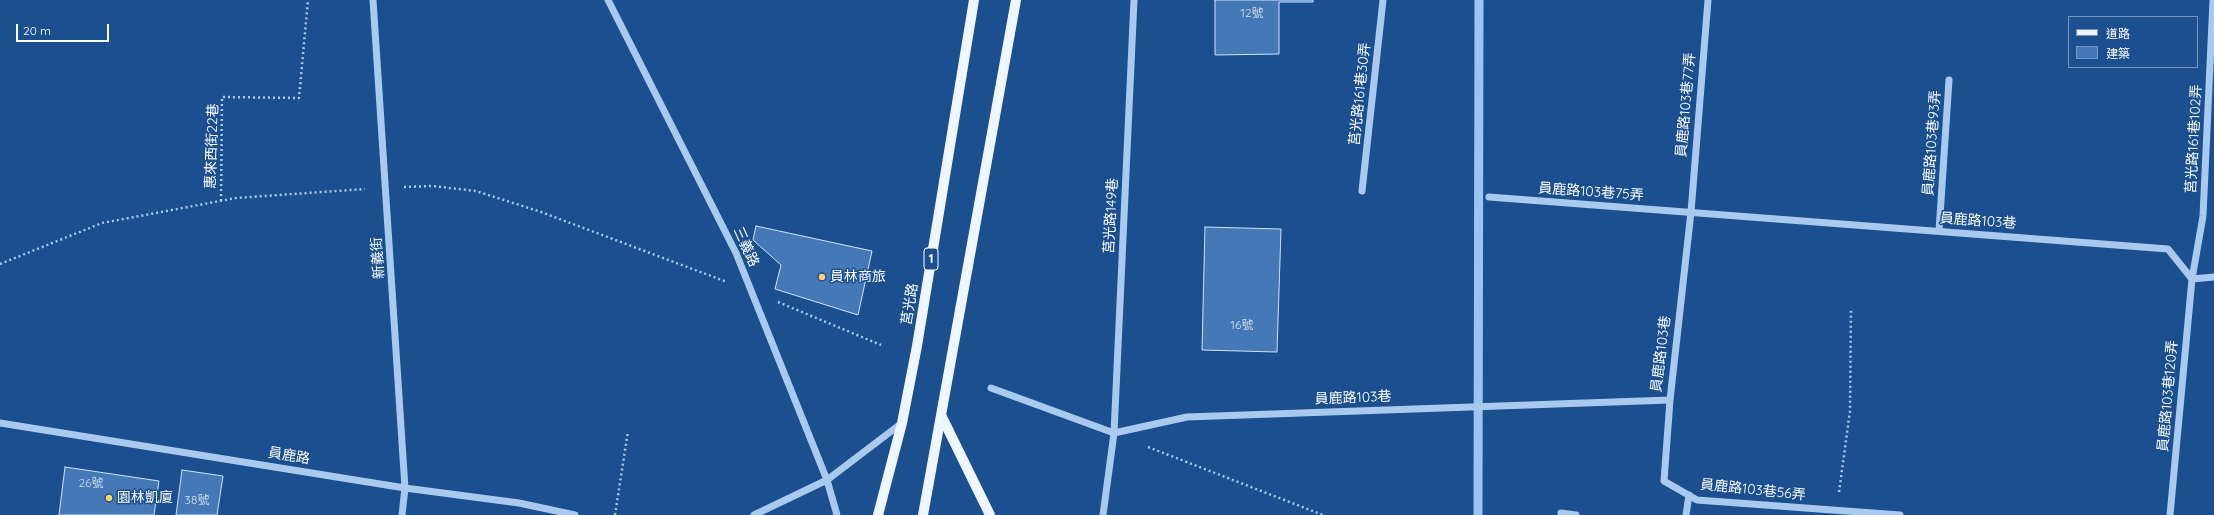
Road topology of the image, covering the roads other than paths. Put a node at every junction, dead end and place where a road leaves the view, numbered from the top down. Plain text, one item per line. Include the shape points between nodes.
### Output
1 (373, 0) edge
2 (608, 0) edge
3 (974, 0) edge
4 (1016, 0) edge
5 (1134, 0) edge
6 (1383, 0) edge
7 (1708, 0) edge
8 (2213, 0) edge
9 (1949, 80) dead end
10 (1362, 191) dead end
11 (1489, 197) dead end
12 (1691, 212) junction
13 (1939, 231) junction
14 (2214, 277) edge
15 (2192, 279) junction
16 (991, 388) dead end
17 (1670, 400) junction
18 (942, 417) junction
19 (0, 423) edge
20 (902, 423) junction
21 (1114, 433) junction
22 (827, 480) junction
23 (405, 488) junction
24 (1689, 495) junction
25 (402, 515) edge
26 (575, 515) edge
27 (754, 515) edge
28 (837, 515) edge
29 (878, 515) edge
30 (923, 515) edge
31 (990, 515) edge
32 (1103, 515) edge
33 (1561, 515) edge
34 (1576, 515) edge
35 (1686, 515) edge
36 (1900, 515) edge
37 (2170, 515) edge

1 - 23 street, 新義街
2 - 22 street, 三義路 via 736,254
3 - 20 main road, 莒光路 / 1
4 - 18 main road
5 - 21 street, 莒光路149巷
6 - 10 street, 莒光路161巷30弄
7 - 12 street, 員鹿路103巷77弄
8 - 15 street, 莒光路161巷102弄 via 2203,216
9 - 13 street, 員鹿路103巷93弄
11 - 12 street, 員鹿路103巷75弄
12 - 13 street, 員鹿路103巷
12 - 17 street, 員鹿路103巷
13 - 15 street, 員鹿路103巷 via 2168,249
14 - 15 street
15 - 37 street, 員鹿路103巷120弄
16 - 21 street
17 - 21 street, 員鹿路103巷 via 1187,417
17 - 24 street, 員鹿路103巷56弄 via 1664,482
18 - 30 main road
18 - 31 main road
19 - 23 street, 員鹿路
20 - 22 street
20 - 29 main road, 莒光路 / 1
21 - 32 street
22 - 27 street
22 - 28 street, 三義路
23 - 25 street, 新義街
23 - 26 street, 員鹿路 via 519,503
24 - 35 street
24 - 36 street, 員鹿路103巷56弄 via 1697,500
33 - 34 street

